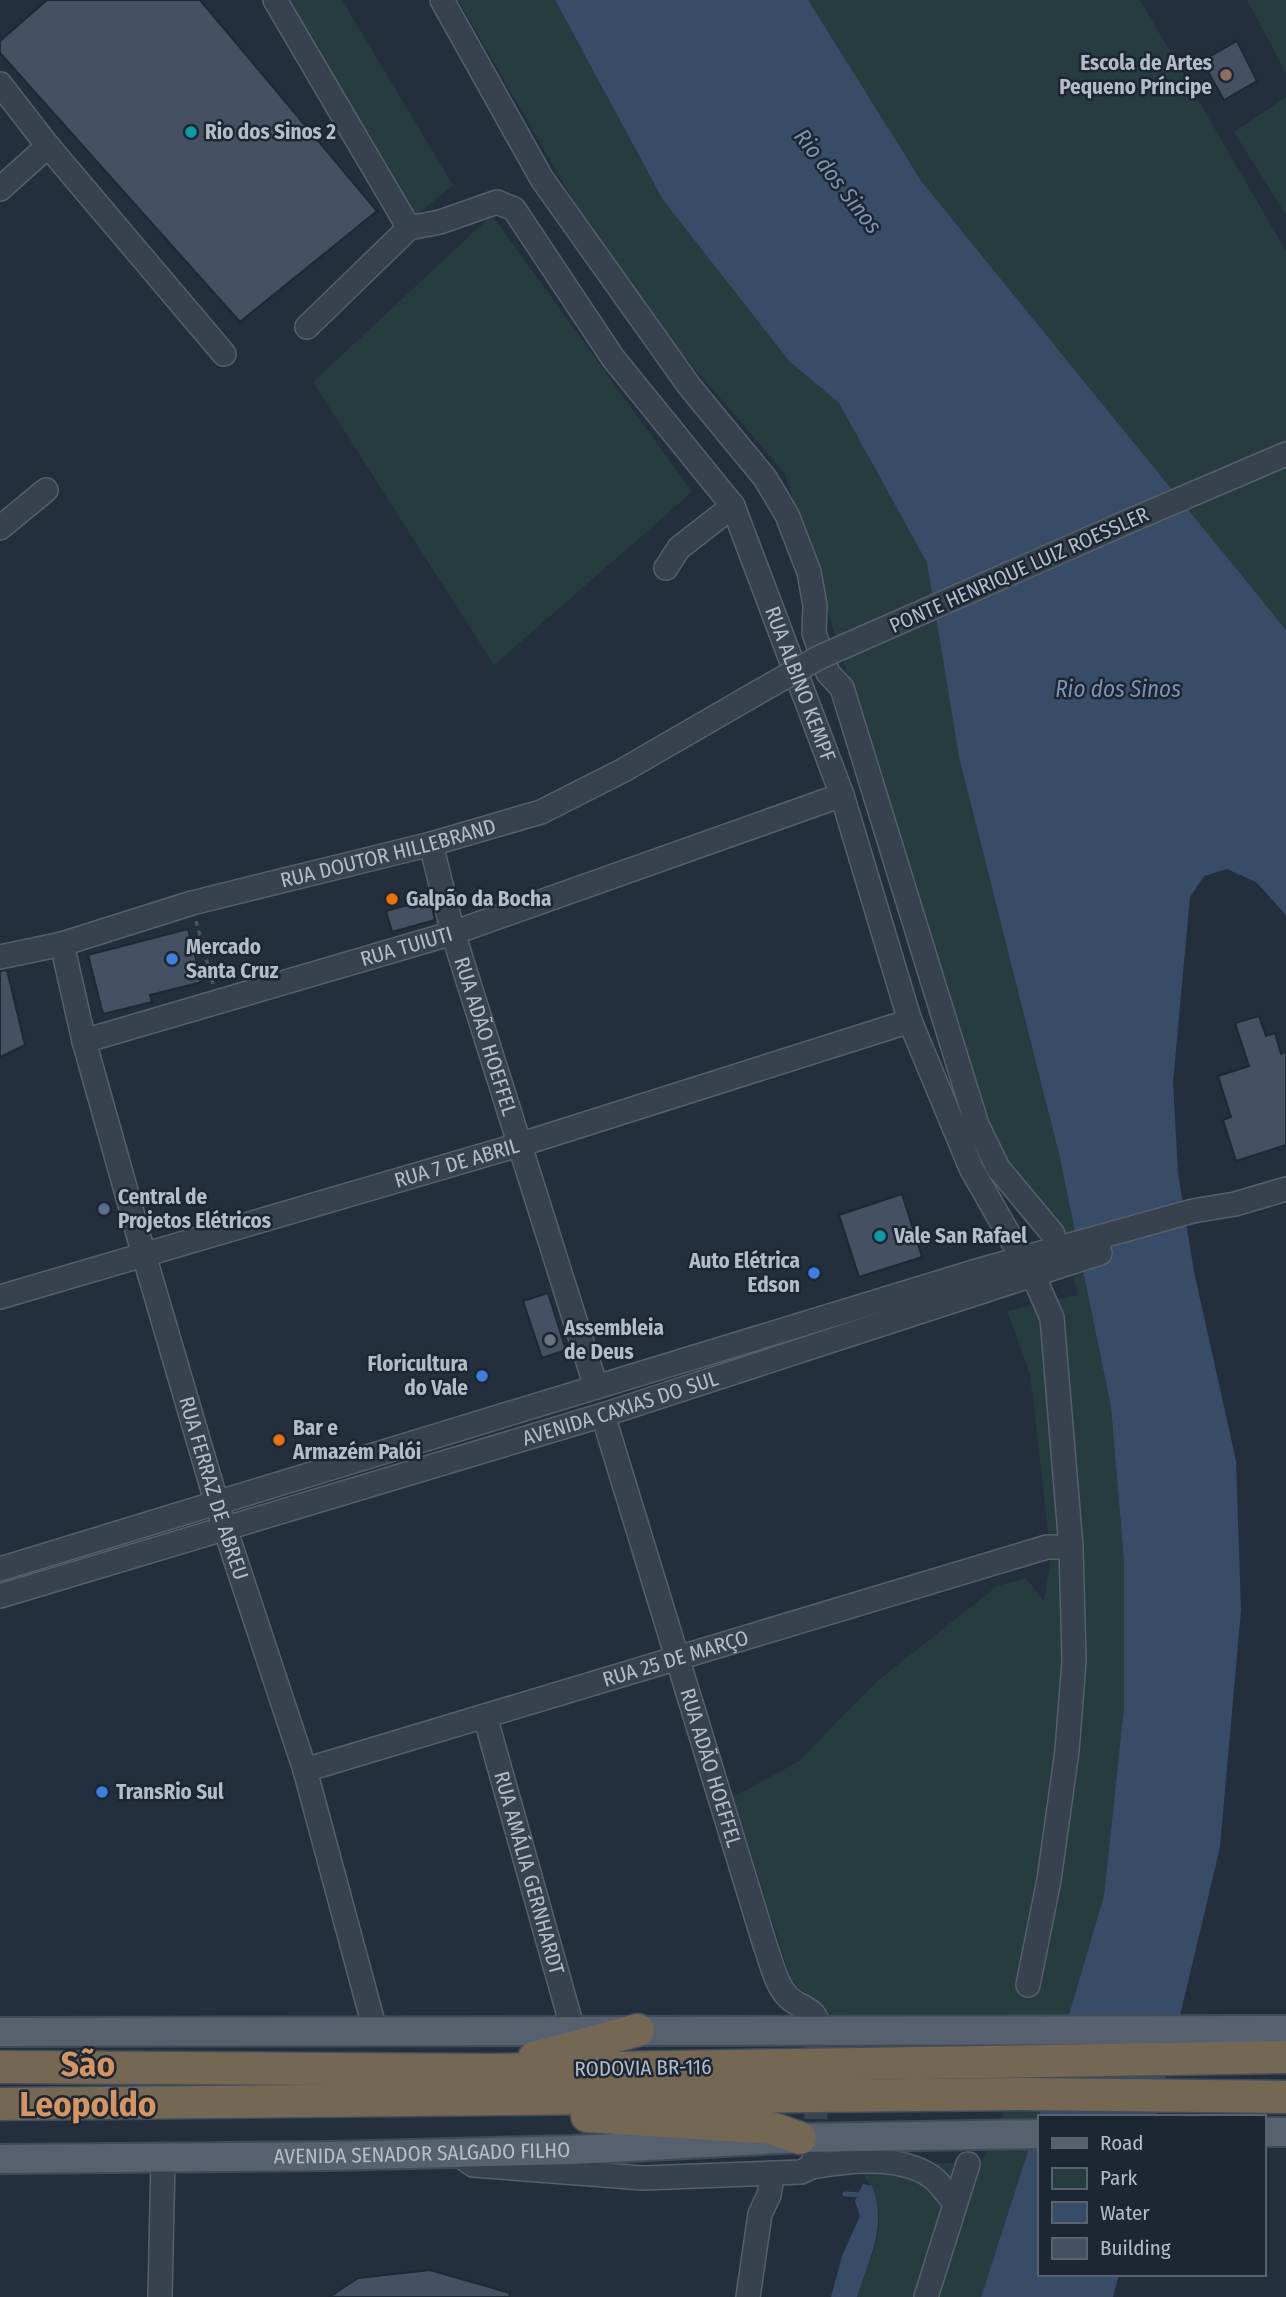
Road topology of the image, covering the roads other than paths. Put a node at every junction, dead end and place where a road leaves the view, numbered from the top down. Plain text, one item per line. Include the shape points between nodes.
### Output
1 (275, 0) edge
2 (442, 0) edge
3 (0, 84) edge
4 (48, 146) junction
5 (0, 190) edge
6 (409, 228) junction
7 (307, 327) dead end
8 (224, 354) dead end
9 (1286, 454) edge
10 (46, 489) dead end
11 (733, 506) junction
12 (0, 528) edge
13 (666, 568) dead end
14 (755, 694) joint
15 (842, 795) junction
16 (431, 844) junction
17 (453, 933) junction
18 (62, 944) junction
19 (0, 957) edge
20 (910, 1021) junction
21 (84, 1041) junction
22 (522, 1144) junction
23 (1286, 1189) edge
24 (1017, 1192) junction
25 (997, 1216) junction
26 (1065, 1247) junction
27 (144, 1255) junction
28 (1026, 1268) junction
29 (0, 1297) edge
30 (596, 1387) junction
31 (603, 1415) junction
32 (217, 1503) junction
33 (224, 1527) junction
34 (1071, 1547) junction
35 (0, 1569) edge
36 (0, 1596) edge
37 (676, 1659) junction
38 (485, 1716) junction
39 (305, 1770) junction
40 (1028, 1985) dead end
41 (818, 2023) dead end
42 (375, 2030) junction
43 (573, 2030) junction
44 (638, 2030) junction
45 (1286, 2030) edge
46 (0, 2032) edge
47 (1286, 2057) edge
48 (0, 2067) edge
49 (491, 2084) junction
50 (1286, 2097) edge
51 (0, 2104) edge
52 (1265, 2132) edge
53 (1286, 2132) edge
54 (1038, 2134) edge
55 (456, 2153) junction
56 (809, 2154) junction
57 (163, 2158) junction
58 (0, 2159) edge
59 (968, 2164) dead end
60 (773, 2173) junction
61 (954, 2202) junction
62 (160, 2297) edge
63 (748, 2297) edge
64 (926, 2297) edge

1 - 6 street
2 - 24 street via 542,179 690,387 765,478 787,515 809,572 814,634 828,673 842,688 977,1125 998,1168
3 - 4 street
4 - 5 street
4 - 8 street
6 - 7 street
6 - 11 street, RUA ALBINO KEMPF via 496,202 514,209 613,358
9 - 14 street, PONTE HENRIQUE LUIZ ROESSLER, bridge via 820,657
10 - 12 street
11 - 13 street via 679,548
11 - 15 street, RUA ALBINO KEMPF
14 - 16 street, RUA DOUTOR HILLEBRAND via 541,812
15 - 17 street, RUA TUIUTI
15 - 20 street, RUA ALBINO KEMPF
16 - 17 street, RUA ADÃO HOEFFEL
16 - 18 street, RUA DOUTOR HILLEBRAND via 192,904
17 - 21 street, RUA TUIUTI
17 - 22 street, RUA ADÃO HOEFFEL
18 - 19 street, RUA DOUTOR HILLEBRAND
18 - 21 street, RUA FERRAZ DE ABREU
20 - 22 street, RUA 7 DE ABRIL
20 - 25 street, RUA ALBINO KEMPF via 971,1168
21 - 27 street, RUA FERRAZ DE ABREU
22 - 27 street, RUA 7 DE ABRIL
22 - 30 street, RUA ADÃO HOEFFEL
23 - 26 street, AVENIDA CAXIAS DO SUL
24 - 25 street
24 - 26 street
25 - 28 street, RUA ALBINO KEMPF
26 - 28 street, AVENIDA CAXIAS DO SUL
27 - 29 street, RUA 7 DE ABRIL
27 - 32 street, RUA FERRAZ DE ABREU
28 - 30 street, AVENIDA CAXIAS DO SUL
28 - 31 street, AVENIDA CAXIAS DO SUL
28 - 34 street, RUA ALBINO KEMPF via 1052,1318
30 - 32 street, AVENIDA CAXIAS DO SUL
31 - 33 street, AVENIDA CAXIAS DO SUL
31 - 37 street, RUA ADÃO HOEFFEL
32 - 33 street, RUA FERRAZ DE ABREU
32 - 35 street, AVENIDA CAXIAS DO SUL
33 - 36 street, AVENIDA CAXIAS DO SUL
33 - 39 street, RUA FERRAZ DE ABREU
34 - 37 street, RUA 25 DE MARÇO via 1046,1548
34 - 40 street, RUA ALBINO KEMPF via 1074,1661 1067,1751
37 - 38 street, RUA 25 DE MARÇO
37 - 41 street, RUA ADÃO HOEFFEL via 765,1945 788,1998 810,2010
38 - 39 street, RUA 25 DE MARÇO
38 - 43 street, RUA AMÁLIA GERNHARDT
39 - 42 street, RUA FERRAZ DE ABREU
42 - 43 main road
42 - 46 main road
43 - 44 main road
44 - 45 main road
44 - 49 highway
47 - 49 highway, RODOVIA BR-116 via 1196,2056
48 - 49 highway, RODOVIA BR-116
49 - 50 highway, RODOVIA BR-116
49 - 51 highway, RODOVIA BR-116
49 - 56 highway via 522,2112 771,2128
52 - 53 main road
54 - 56 main road, AVENIDA SENADOR SALGADO FILHO via 844,2137
55 - 56 main road, AVENIDA SENADOR SALGADO FILHO
55 - 57 main road, AVENIDA SENADOR SALGADO FILHO
55 - 60 street via 473,2165 643,2178
56 - 60 street via 801,2172
56 - 61 street via 914,2167 934,2178
57 - 58 main road, AVENIDA SENADOR SALGADO FILHO
57 - 62 street
59 - 61 street
60 - 63 street via 760,2214
61 - 64 street

